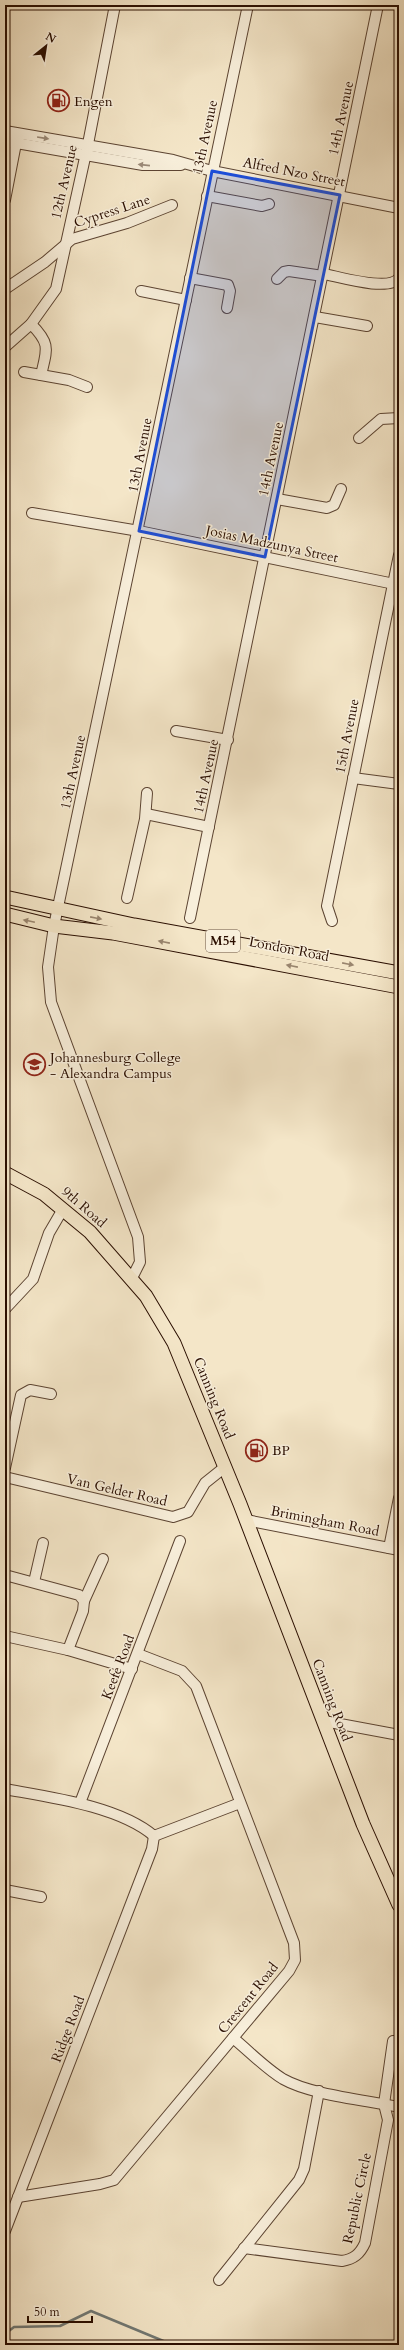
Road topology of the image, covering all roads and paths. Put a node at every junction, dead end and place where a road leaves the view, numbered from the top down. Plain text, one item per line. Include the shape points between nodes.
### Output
1 (115, 5) edge
2 (248, 5) edge
3 (378, 5) edge
4 (5, 131) edge
5 (17, 138) junction
6 (5, 141) edge
7 (88, 144) junction
8 (85, 156) junction
9 (183, 164) junction
10 (212, 171) junction
11 (340, 195) junction
12 (207, 196) junction
13 (5, 200) edge
14 (269, 204) dead end
15 (172, 205) dead end
16 (399, 208) edge
17 (64, 243) junction
18 (324, 275) junction
19 (190, 278) junction
20 (277, 278) dead end
21 (399, 278) edge
22 (5, 289) edge
23 (141, 291) dead end
24 (186, 300) junction
25 (227, 308) dead end
26 (315, 317) junction
27 (31, 324) junction
28 (367, 326) dead end
29 (5, 348) edge
30 (24, 372) dead end
31 (41, 375) junction
32 (87, 387) dead end
33 (399, 418) edge
34 (359, 438) dead end
35 (341, 489) dead end
36 (277, 499) junction
37 (32, 513) dead end
38 (139, 531) junction
39 (399, 555) edge
40 (265, 557) junction
41 (396, 585) edge
42 (176, 731) dead end
43 (228, 740) junction
44 (353, 778) junction
45 (399, 784) edge
46 (147, 793) dead end
47 (146, 814) junction
48 (209, 826) junction
49 (5, 897) edge
50 (127, 898) dead end
51 (58, 910) junction
52 (5, 914) edge
53 (190, 918) dead end
54 (332, 921) dead end
55 (54, 926) junction
56 (399, 973) edge
57 (399, 987) edge
58 (5, 1173) edge
59 (63, 1209) junction
60 (132, 1278) junction
61 (5, 1309) edge
62 (51, 1394) dead end
63 (225, 1467) junction
64 (5, 1468) edge
65 (5, 1477) edge
66 (399, 1498) edge
67 (246, 1520) junction
68 (180, 1541) dead end
69 (42, 1543) dead end
70 (394, 1549) edge
71 (103, 1559) dead end
72 (5, 1575) edge
73 (34, 1582) junction
74 (84, 1601) junction
75 (5, 1636) edge
76 (68, 1650) junction
77 (138, 1654) junction
78 (132, 1669) junction
79 (324, 1721) junction
80 (399, 1735) edge
81 (5, 1789) edge
82 (80, 1802) junction
83 (240, 1803) junction
84 (154, 1836) junction
85 (5, 1890) edge
86 (40, 1897) dead end
87 (399, 1905) edge
88 (233, 2038) junction
89 (393, 2041) dead end
90 (319, 2091) junction
91 (384, 2104) junction
92 (399, 2107) edge
93 (18, 2197) junction
94 (5, 2231) edge
95 (244, 2248) junction
96 (219, 2280) dead end

1 - 7 street, 12th Avenue
2 - 10 street, 13th Avenue
3 - 11 street, 14th Avenue
4 - 5 street, Alfred Nzo Street
5 - 6 street, Alfred Nzo Street
5 -> 7 street, Alfred Nzo Street
5 - 8 street, Alfred Nzo Street
5 - 13 street
7 - 8 street, 12th Avenue
7 - 9 street, Alfred Nzo Street
9 -> 8 street, Alfred Nzo Street via 169,167 143,165
8 - 17 street, 12th Avenue
9 - 10 street, Alfred Nzo Street
10 - 11 street, Alfred Nzo Street
10 - 12 street, 13th Avenue
11 - 16 street, Alfred Nzo Street
11 - 18 street, 14th Avenue
12 - 14 street via 262,206
12 - 19 street, 13th Avenue
15 - 17 street, Cypress Lane via 127,223
17 - 22 street, Cypress Lane via 45,262
17 - 27 street, 12th Avenue via 56,289
18 - 20 street via 287,271
18 - 21 street via 384,285
18 - 26 street, 14th Avenue
19 - 24 street, 13th Avenue
19 - 25 street via 228,284 230,291
23 - 24 street
24 - 38 street, 13th Avenue
26 - 28 street
26 - 36 street, 14th Avenue
27 - 29 street, 12th Avenue
27 - 31 street via 42,335 47,345
30 - 31 street
31 - 32 street
33 - 34 street via 381,419
35 - 36 street via 334,506 327,508
36 - 40 street, 14th Avenue
37 - 38 street, Josias Madzunya Street
38 - 40 street, Josias Madzunya Street
38 - 51 street, 13th Avenue
39 - 41 street, 15th Avenue
40 - 41 street, Josias Madzunya Street
40 - 43 street, 14th Avenue
41 - 44 street, 15th Avenue
42 - 43 street
43 - 48 street, 14th Avenue
44 - 45 street
44 - 54 street, 15th Avenue via 327,906
46 - 47 street
47 - 48 street
47 - 50 street
48 - 53 street, 14th Avenue
49 - 51 main road, M54
51 - 55 street, 13th Avenue
51 -> 56 main road, London Road / M54
55 -> 52 main road, M54
57 -> 55 main road, London Road / M54 via 113,933
55 - 60 street via 48,968 51,1002 138,1237 140,1262
58 - 59 main road, 9th Road via 44,1194
59 - 60 main road, 9th Road via 100,1242
59 - 61 street via 49,1233 33,1279
60 - 63 main road, Canning Road via 174,1343
62 - 64 street via 30,1390 21,1395
63 - 65 street, Van Gelder Road via 205,1483 188,1512 173,1517
63 - 67 main road, Canning Road
66 - 70 street
67 - 70 street, Brimingham Road
67 - 79 main road, Canning Road
68 - 77 street, Keefe Road
69 - 73 street
71 - 74 street
72 - 73 street
73 - 74 street via 74,1592
74 - 76 street via 83,1611
75 - 76 street
76 - 78 street
77 - 78 street, Keefe Road
77 - 83 street, Crescent Road via 173,1667 192,1679
78 - 82 street, Keefe Road
79 - 80 street
79 - 87 main road, Canning Road via 375,1853
81 - 82 street
82 - 84 street via 136,1825
83 - 84 street
83 - 88 street, Crescent Road via 294,1943 296,1955 289,1971
84 - 93 street, Ridge Road via 152,1849
85 - 86 street
88 - 90 street via 283,2079
88 - 93 street, Crescent Road via 114,2180
89 - 91 street, Republic Circle
90 - 91 street
90 - 95 street via 302,2174
91 - 92 street
91 - 95 street, Republic Circle via 388,2120 365,2243 360,2252 353,2258 342,2261
93 - 94 street, Ridge Road
95 - 96 street

